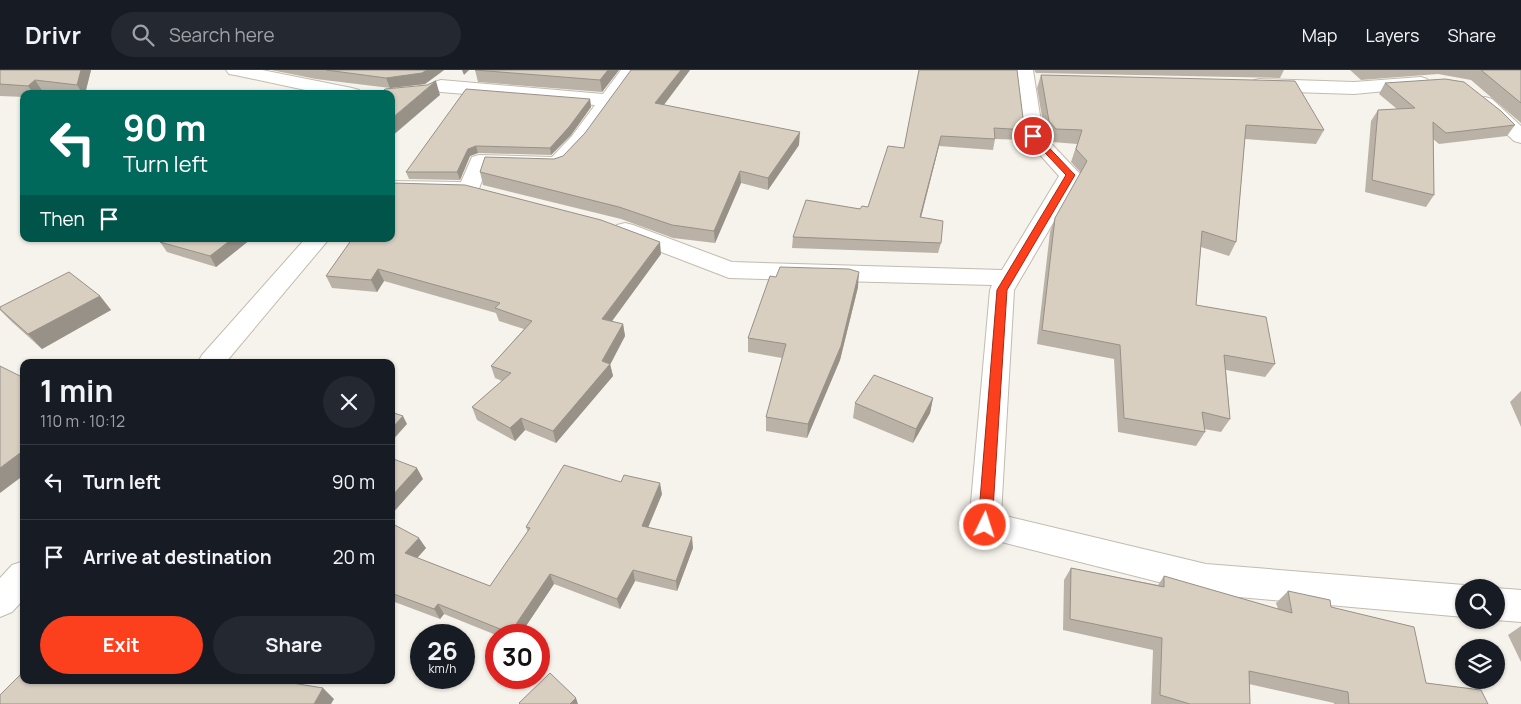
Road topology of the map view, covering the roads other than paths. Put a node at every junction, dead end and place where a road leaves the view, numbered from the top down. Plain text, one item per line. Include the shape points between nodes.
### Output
1 (235, 70) edge
2 (458, 70) edge
3 (630, 70) edge
4 (1032, 77) edge
5 (1438, 82) edge
6 (1240, 84) edge
7 (332, 90) edge
8 (1471, 91) edge
9 (608, 100) junction
10 (1521, 137) edge
11 (395, 187) edge
12 (603, 223) edge
13 (314, 242) edge
14 (1008, 278) junction
15 (214, 359) edge
16 (20, 580) edge
17 (1455, 600) edge
18 (0, 601) edge
19 (1505, 605) edge
20 (1521, 606) edge

1 - 7 street
2 - 9 street via 432,89
3 - 9 street
4 - 14 street via 1033,136 1070,175
5 - 6 street via 1354,88
8 - 10 street
9 - 11 street via 579,140 557,163 478,161 479,192
12 - 14 street via 729,270
13 - 15 street
14 - 17 street via 1002,290 985,525 1206,578
16 - 18 street
19 - 20 street

